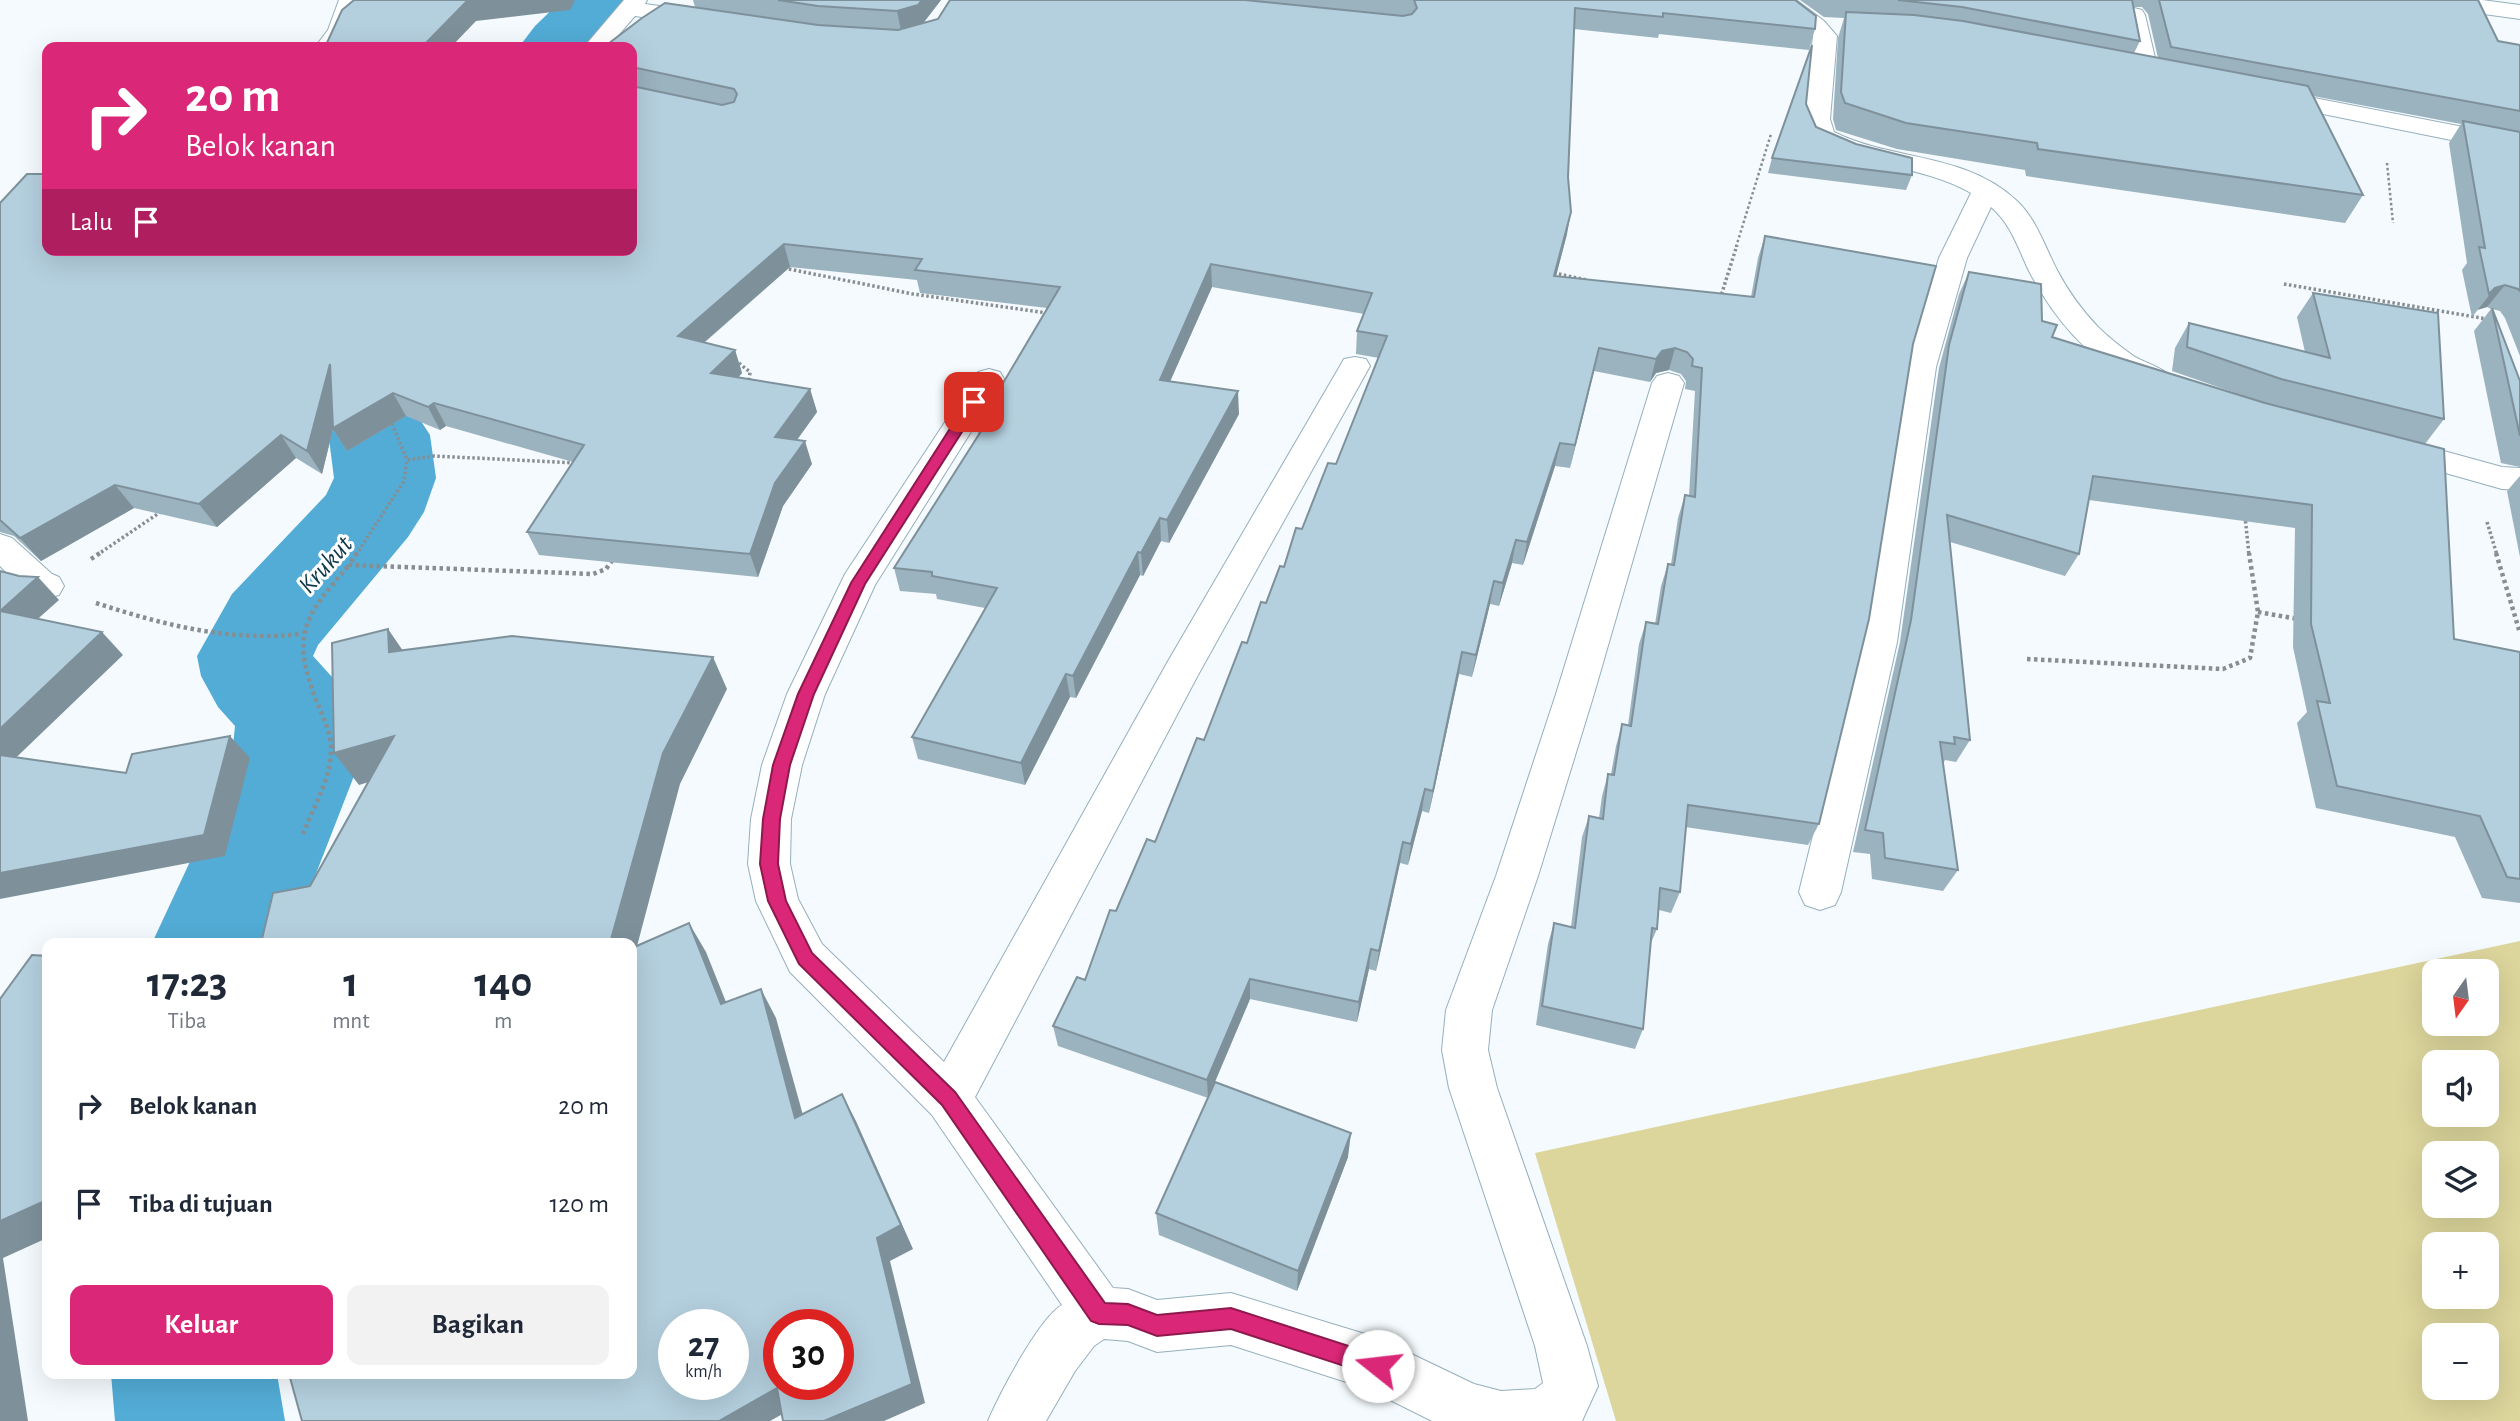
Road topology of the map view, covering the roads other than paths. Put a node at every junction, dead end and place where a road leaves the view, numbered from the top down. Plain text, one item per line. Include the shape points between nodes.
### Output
1 (350, 0) edge
2 (1785, 0) edge
3 (2433, 0) edge
4 (632, 4) edge
5 (2520, 12) edge
6 (2134, 15) edge
7 (720, 21) edge
8 (331, 42) edge
9 (600, 42) edge
10 (2174, 79) edge
11 (2242, 91) edge
12 (2520, 146) edge
13 (1986, 190) junction
14 (1355, 366) dead end
15 (989, 379) dead end
16 (1668, 383) dead end
17 (2181, 389) edge
18 (2372, 443) edge
19 (2520, 479) edge
20 (0, 546) edge
21 (46, 586) road end
22 (1820, 892) dead end
23 (948, 1099) junction
24 (1099, 1314) junction
25 (1016, 1421) edge

1 - 8 street
2 - 13 street via 1793,12 1832,27 1825,36 1817,119 1823,136
3 - 5 street
4 - 7 street
4 - 9 street
6 - 10 street via 2136,74
11 - 12 street
13 - 17 street via 2017,218 2043,271 2079,327 2125,363
13 - 22 street via 1953,258 1930,331 1908,442 1879,642
14 - 23 street via 1180,673
15 - 23 street via 858,583 806,694 782,765 771,819 769,864 777,901 806,958
16 - 24 street via 1567,720 1469,1010 1465,1050 1473,1088 1561,1346 1571,1386 1566,1399 1545,1416 1501,1418 1438,1396 1378,1366 1231,1319 1157,1326 1128,1315
18 - 19 street
20 - 21 street
23 - 24 street
24 - 25 street via 1075,1327

